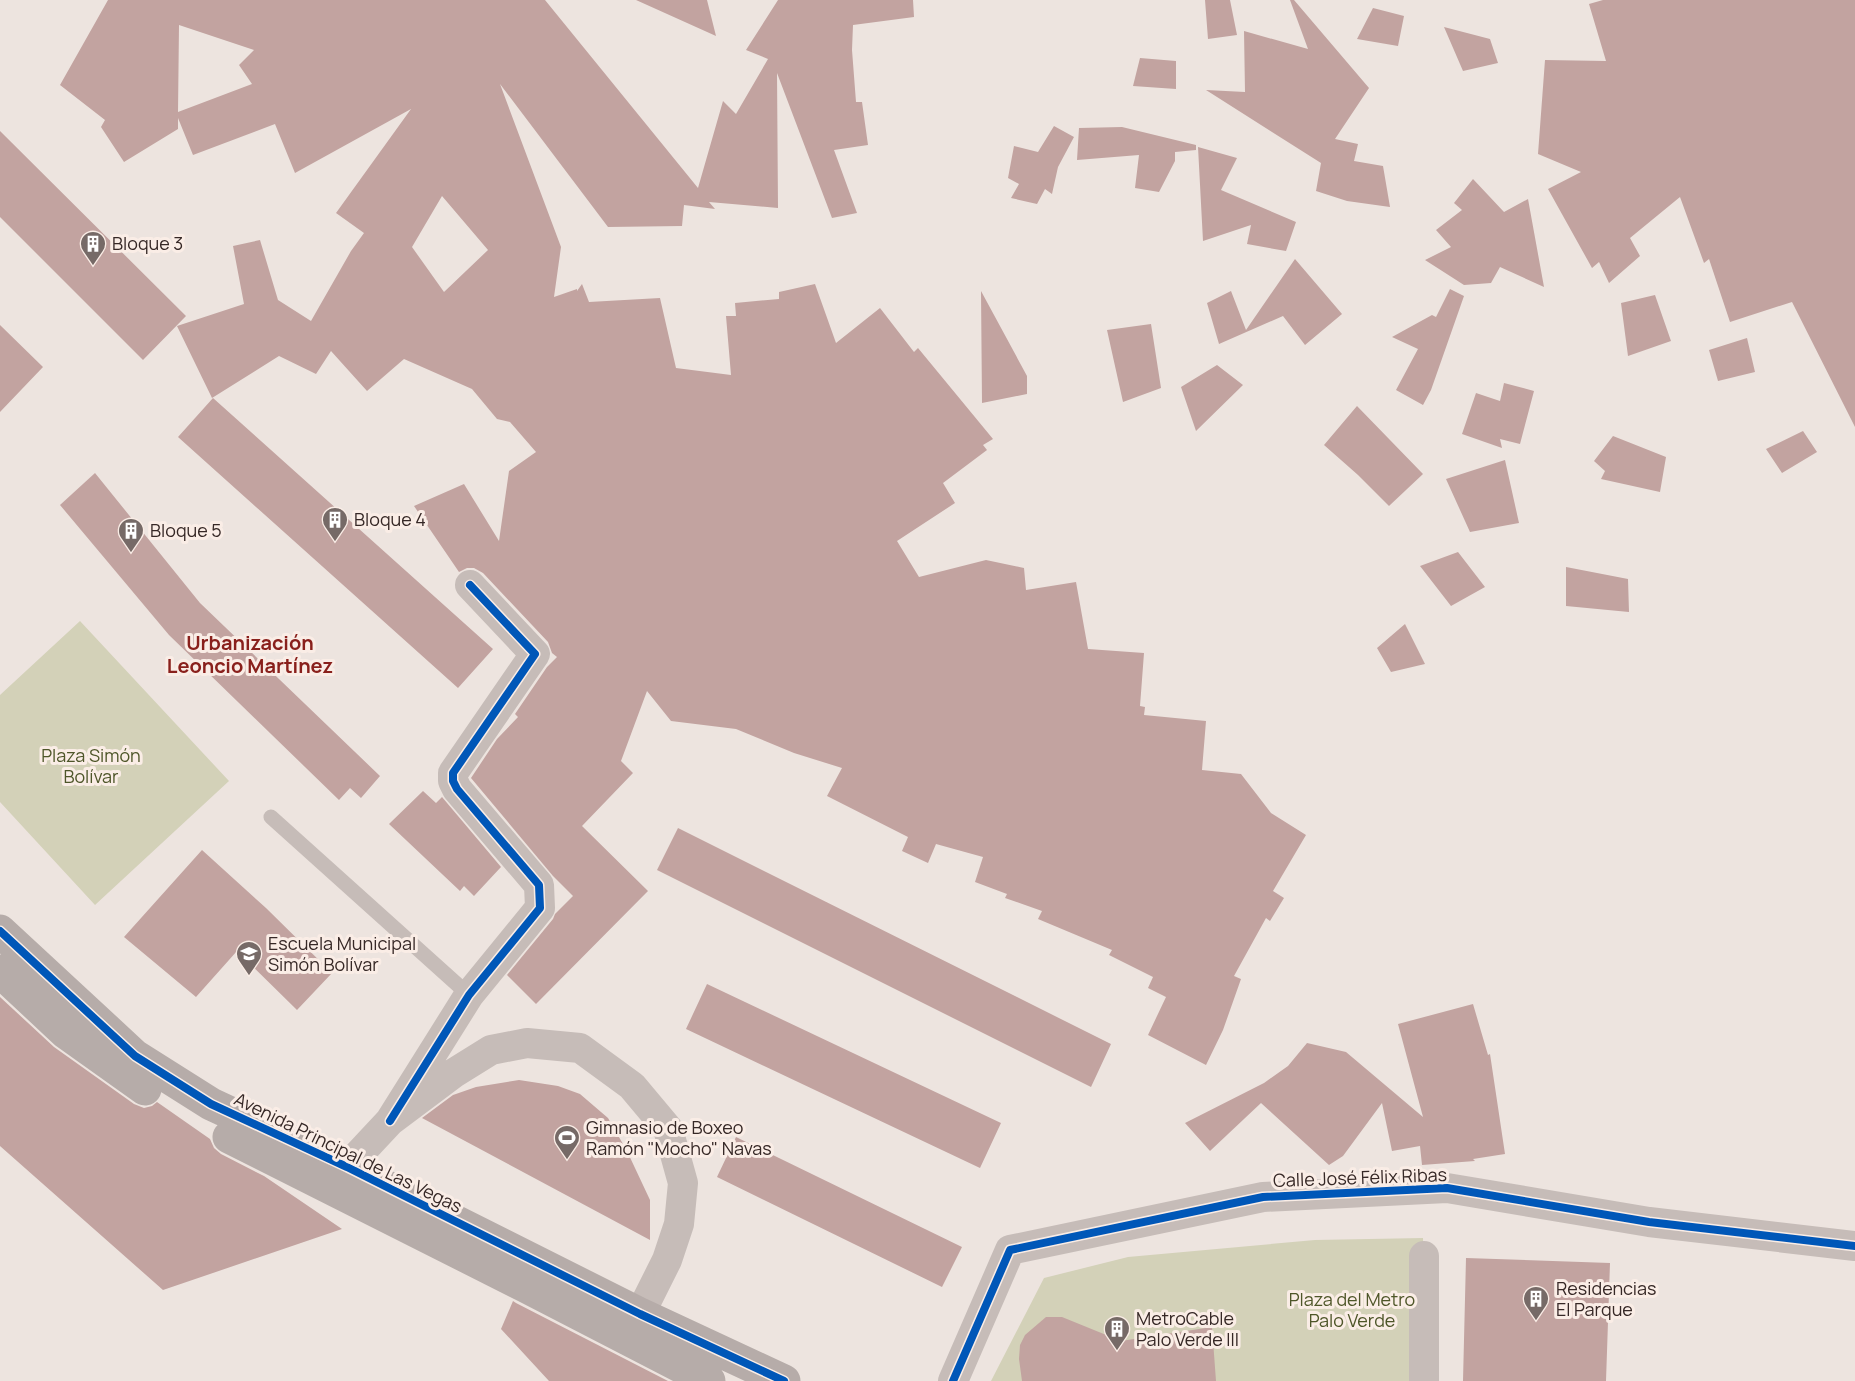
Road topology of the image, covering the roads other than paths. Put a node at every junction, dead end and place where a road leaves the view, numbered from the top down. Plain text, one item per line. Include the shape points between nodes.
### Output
1 (470, 585) dead end
2 (271, 817) dead end
3 (0, 931) edge
4 (0, 971) edge
5 (469, 995) junction
6 (390, 1121) junction
7 (347, 1167) junction
8 (1855, 1246) edge
9 (1424, 1256) dead end
10 (640, 1314) junction
11 (709, 1381) edge
12 (784, 1381) edge
13 (953, 1381) edge
14 (1424, 1381) edge

1 - 5 street via 535,654 453,773 453,781 539,885 540,908
2 - 5 lane
3 - 7 street, Avenida Principal de Las Vegas via 135,1056 211,1104
4 - 11 street via 65,1032 190,1118
5 - 6 street
6 - 7 street
6 - 10 street via 491,1050 527,1043 580,1048 632,1086 668,1130 683,1183 679,1224 667,1260
7 - 10 street, Avenida Principal de Las Vegas
8 - 13 street, Calle José Félix Ribas via 1649,1222 1448,1188 1263,1197 1010,1250
9 - 14 street
10 - 12 street, Avenida Principal de Las Vegas

